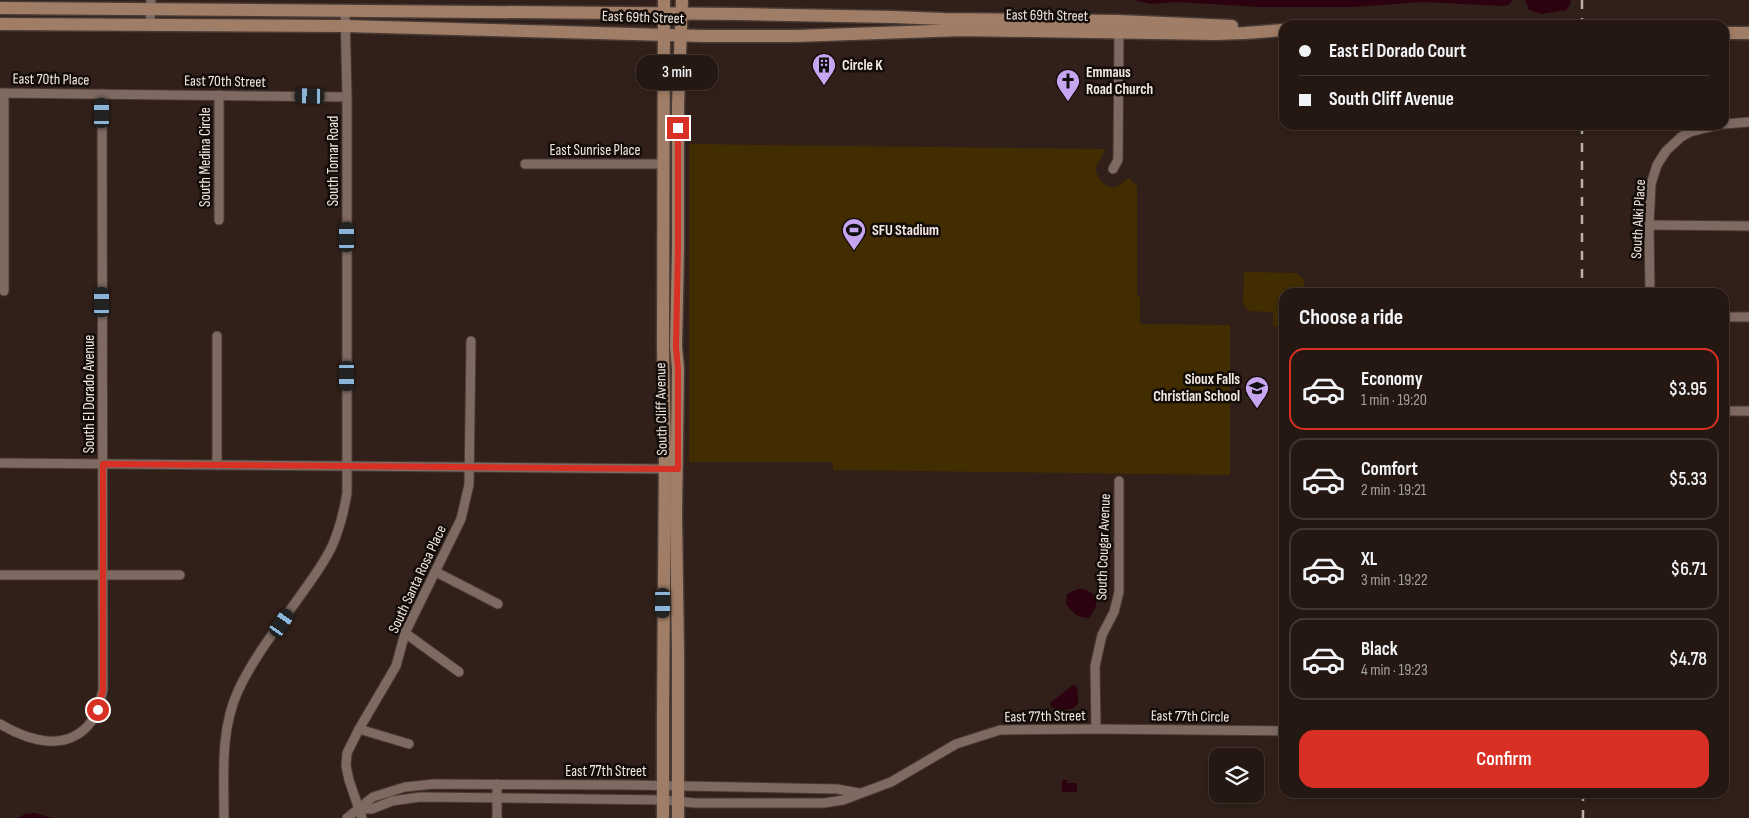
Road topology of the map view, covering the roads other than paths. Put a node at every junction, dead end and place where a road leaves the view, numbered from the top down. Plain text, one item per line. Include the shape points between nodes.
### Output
1 (664, 0) edge
2 (682, 0) edge
3 (151, 4) edge
4 (0, 8) edge
5 (345, 11) junction
6 (664, 14) junction
7 (681, 15) junction
8 (0, 24) edge
9 (150, 25) junction
10 (345, 26) junction
11 (1119, 27) junction
12 (1279, 30) edge
13 (1729, 33) edge
14 (664, 34) junction
15 (680, 34) junction
16 (1749, 34) edge
17 (2, 93) edge
18 (102, 94) junction
19 (218, 95) junction
20 (347, 97) junction
21 (1749, 122) edge
22 (1729, 124) edge
23 (1698, 130) edge
24 (525, 164) dead end
25 (664, 164) junction
26 (1113, 169) dead end
27 (219, 220) dead end
28 (1649, 225) junction
29 (1749, 226) edge
30 (1650, 288) edge
31 (4, 291) dead end
32 (1729, 317) edge
33 (1749, 317) edge
34 (217, 336) dead end
35 (471, 341) dead end
36 (1729, 411) edge
37 (1749, 411) edge
38 (0, 463) edge
39 (103, 464) junction
40 (217, 465) junction
41 (347, 465) junction
42 (469, 467) junction
43 (671, 469) junction
44 (1119, 481) dead end
45 (436, 572) junction
46 (0, 575) edge
47 (103, 575) junction
48 (180, 575) dead end
49 (498, 604) dead end
50 (405, 633) junction
51 (459, 672) dead end
52 (0, 724) edge
53 (359, 729) junction
54 (1096, 729) junction
55 (1279, 731) edge
56 (409, 744) dead end
57 (497, 784) junction
58 (663, 786) junction
59 (678, 786) junction
60 (859, 793) junction
61 (497, 798) junction
62 (663, 800) junction
63 (678, 801) junction
64 (361, 814) edge
65 (224, 818) edge
66 (347, 818) edge
67 (497, 818) edge
68 (663, 818) edge
69 (678, 818) edge

1 - 6 main road, South Cliff Avenue
2 - 7 main road, South Cliff Avenue
3 - 4 main road, East 69th Street
3 - 5 main road, East 69th Street
3 - 9 street
5 - 6 main road, East 69th Street
5 - 10 street, South Tomar Road
6 - 7 main road, East 69th Street
6 - 14 main road, South Cliff Avenue
7 - 11 main road, East 69th Street via 944,19
7 - 15 main road, South Cliff Avenue
8 - 9 main road, East 69th Street
9 - 10 main road, East 69th Street
10 - 14 main road, East 69th Street
10 - 20 street, South Tomar Road
11 - 12 main road, East 69th Street via 1245,33
11 - 15 main road, East 69th Street via 834,36
11 - 26 street via 1118,160
13 - 16 main road
14 - 15 main road, East 69th Street
14 - 25 main road, South Cliff Avenue
15 - 43 main road, South Cliff Avenue via 678,369
17 - 18 street, East 70th Place
17 - 31 street
18 - 19 street, East 70th Street
18 - 39 street, South El Dorado Avenue
19 - 20 street, East 70th Street
19 - 27 street, South Medina Circle
20 - 41 street, South Tomar Road
21 - 22 street
23 - 28 street, South Alki Place via 1672,145 1661,158 1651,184
24 - 25 street, East Sunrise Place
25 - 43 main road, South Cliff Avenue
28 - 29 street
28 - 30 street, South Alki Place
32 - 33 street
34 - 40 street
35 - 42 street, South Santa Rosa Place
36 - 37 street
38 - 39 street
39 - 40 street
39 - 47 street, South El Dorado Avenue
40 - 41 street
41 - 42 street
41 - 65 street, South Tomar Road via 347,493 333,546 250,669 230,712 226,735
42 - 43 street
42 - 45 street, South Santa Rosa Place via 469,485 461,519
43 - 58 main road, South Cliff Avenue
43 - 59 main road, South Cliff Avenue via 676,514
44 - 54 street, South Cougar Avenue via 1118,592 1114,612 1102,635 1095,666
45 - 49 street
45 - 50 street, South Santa Rosa Place
46 - 47 street
47 - 48 street
47 - 52 street, South El Dorado Avenue via 103,690 92,722 79,734 56,741 23,737
50 - 51 street
50 - 53 street, South Santa Rosa Place via 396,666
53 - 56 street
53 - 64 street, South Santa Rosa Place via 347,753 346,766
54 - 55 street, East 77th Circle
54 - 60 street, East 77th Street via 1000,730 956,744 891,782
57 - 58 street, East 77th Street
57 - 61 street
57 - 64 street, East 77th Street via 405,787 373,797 365,802
58 - 59 street, East 77th Street
58 - 62 main road, South Cliff Avenue
59 - 60 street, East 77th Street via 837,789
59 - 63 main road, South Cliff Avenue
60 - 63 street, East 77th Street via 824,803
61 - 62 street, East 77th Street
61 - 64 street, East 77th Street via 420,797 392,802
61 - 67 street
62 - 63 street, East 77th Street
62 - 68 main road, South Cliff Avenue
63 - 69 main road, South Cliff Avenue
64 - 66 street, East 77th Street

